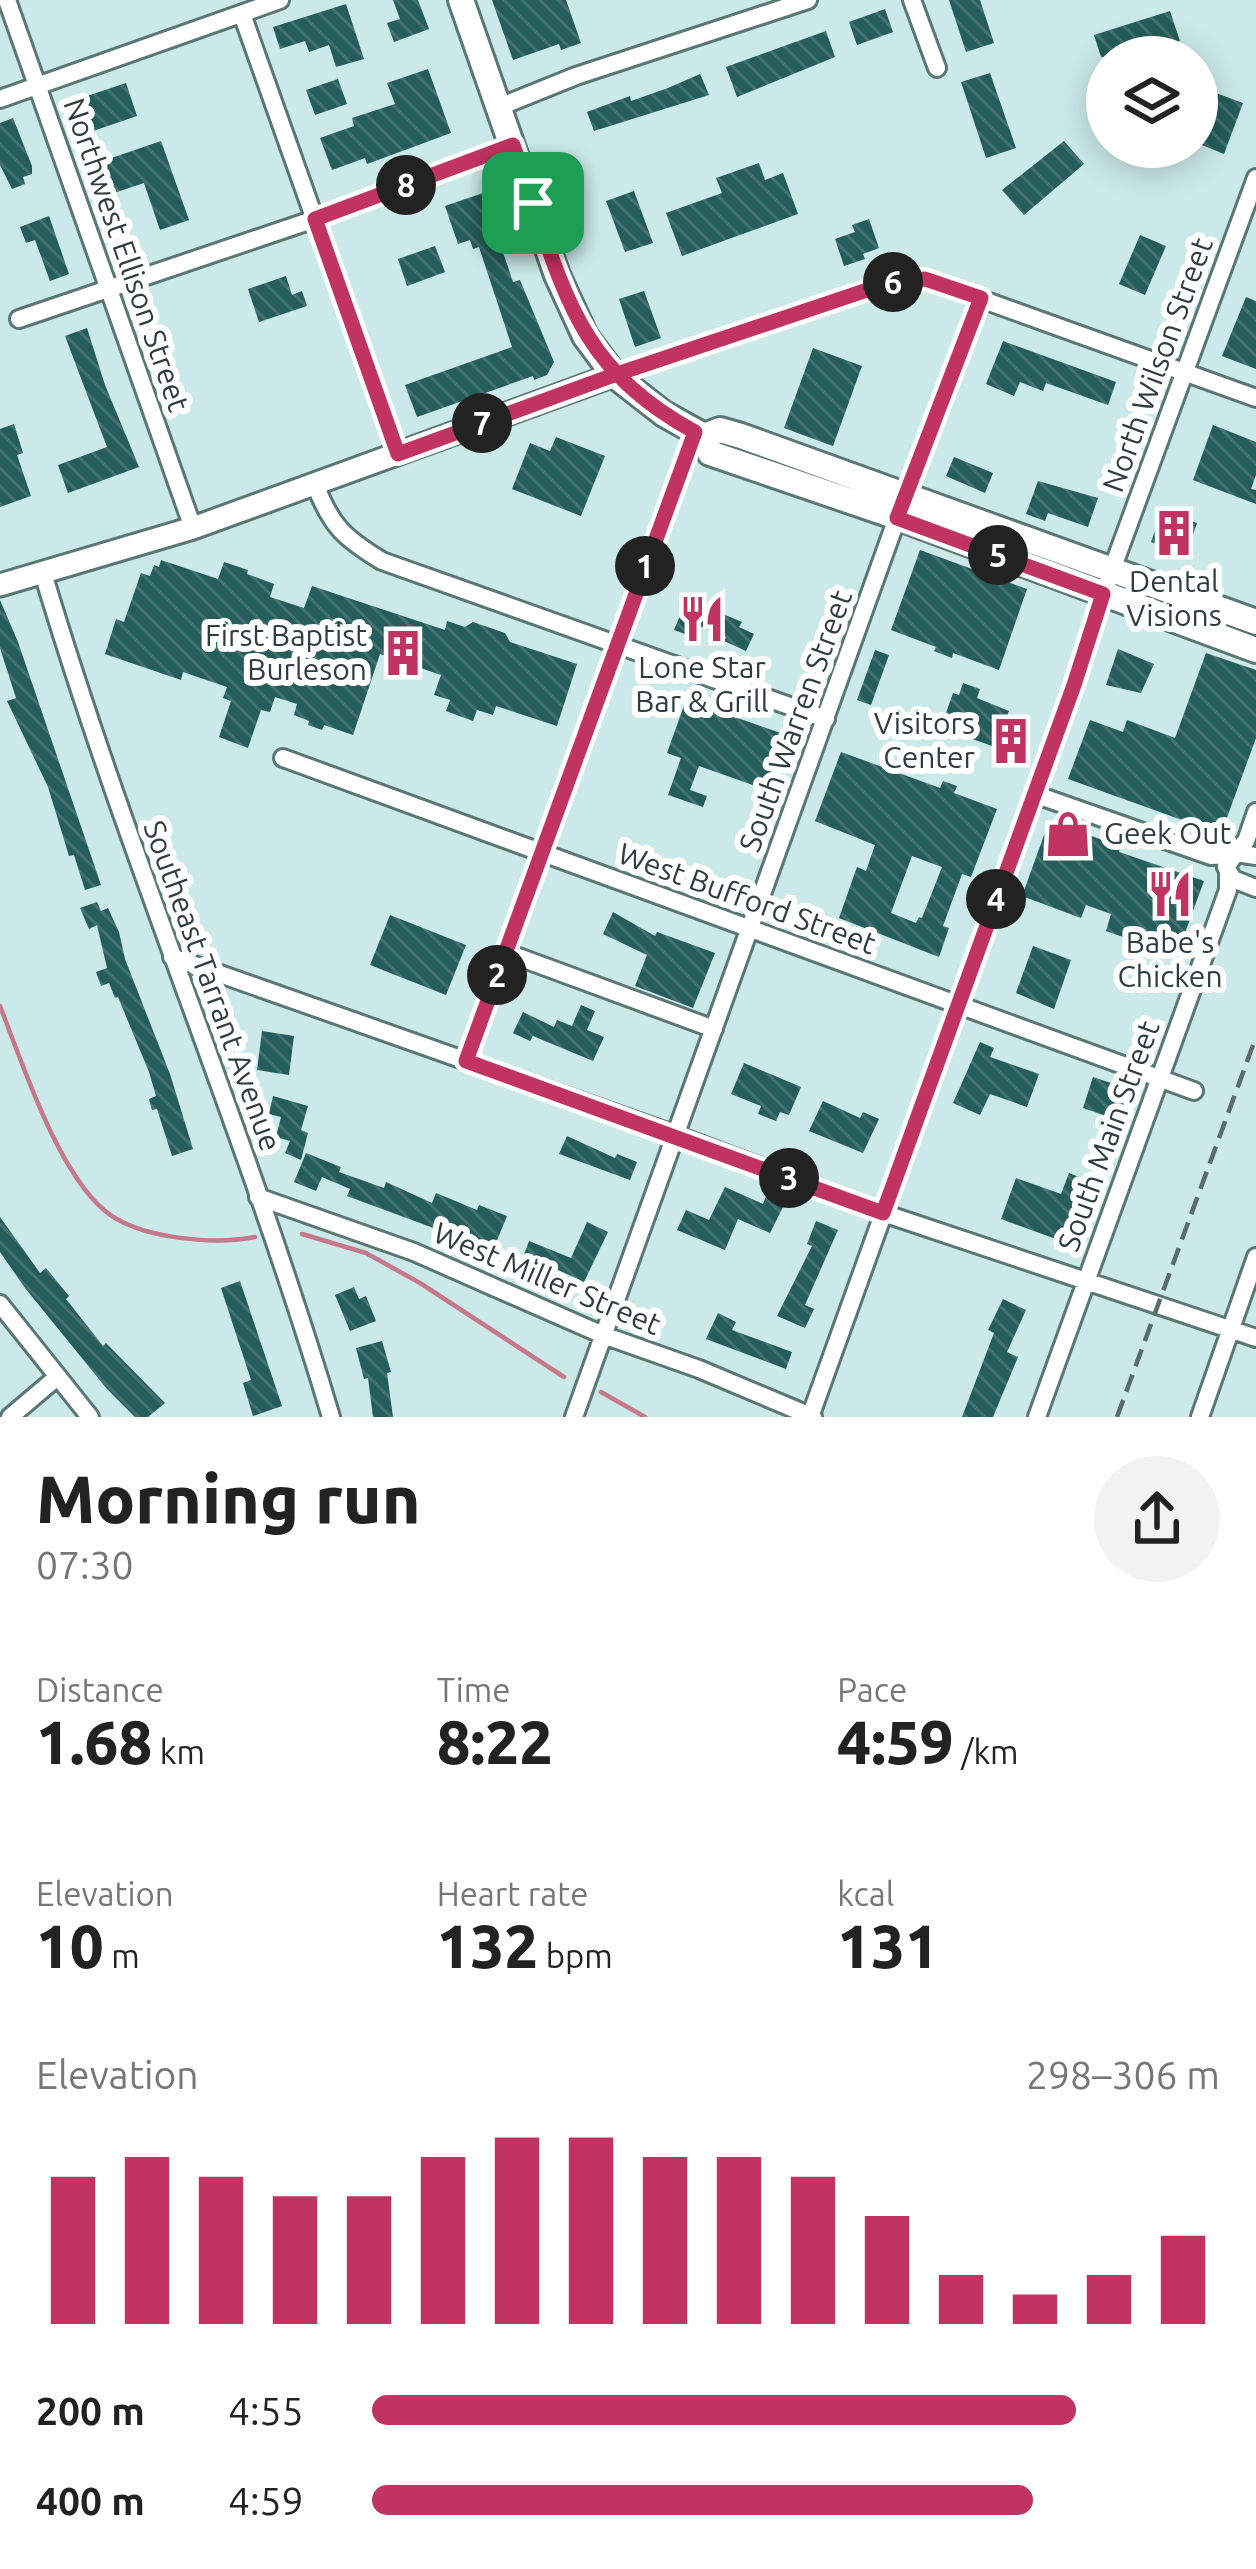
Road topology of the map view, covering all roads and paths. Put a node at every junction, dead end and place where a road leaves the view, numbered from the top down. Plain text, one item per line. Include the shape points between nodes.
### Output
1 (7, 0) edge
2 (280, 0) edge
3 (461, 0) edge
4 (808, 0) edge
5 (912, 0) edge
6 (242, 14) junction
7 (937, 68) dead end
8 (38, 84) junction
9 (0, 98) edge
10 (500, 106) junction
11 (513, 145) junction
12 (1256, 178) edge
13 (315, 219) junction
14 (108, 291) junction
15 (981, 298) junction
16 (19, 319) dead end
17 (1184, 371) junction
18 (614, 375) junction
19 (1256, 398) edge
20 (700, 434) junction
21 (398, 454) junction
22 (315, 484) junction
23 (901, 507) junction
24 (193, 528) junction
25 (43, 574) junction
26 (1107, 582) junction
27 (0, 585) edge
28 (1256, 622) edge
29 (616, 643) junction
30 (1256, 650) edge
31 (826, 719) junction
32 (283, 758) dead end
33 (1034, 794) junction
34 (1256, 812) edge
35 (540, 854) junction
36 (1256, 856) edge
37 (1231, 863) junction
38 (1256, 888) edge
39 (749, 930) junction
40 (505, 952) junction
41 (172, 957) junction
42 (959, 1002) junction
43 (714, 1030) junction
44 (466, 1061) junction
45 (1159, 1078) junction
46 (1194, 1091) dead end
47 (676, 1135) junction
48 (258, 1197) junction
49 (883, 1213) junction
50 (1256, 1257) edge
51 (1086, 1280) junction
52 (0, 1304) edge
53 (1232, 1329) junction
54 (603, 1335) junction
55 (1256, 1338) edge
56 (56, 1378) junction
57 (811, 1416) edge
58 (10, 1417) edge
59 (90, 1417) edge
60 (331, 1417) edge
61 (574, 1417) edge
62 (1036, 1417) edge
63 (1200, 1417) edge

1 - 8 street, Northwest Ellison Street
2 - 6 street
3 - 10 main road
4 - 10 street
5 - 7 street
6 - 8 street
6 - 13 street
8 - 9 street
8 - 14 street, Northwest Ellison Street
10 - 11 main road
11 - 13 street
11 - 18 main road via 557,275 585,337
12 - 17 street, North Wilson Street
13 - 14 street
13 - 21 street
14 - 16 street
14 - 24 street, Northwest Ellison Street
15 - 17 street
15 - 18 street via 905,278
15 - 23 street, South Warren Street
17 - 19 street
17 - 26 street, North Wilson Street
18 - 20 main road
18 - 21 street
20 - 23 main road via 720,430
20 - 29 street
21 - 22 street
22 - 24 street
22 - 29 street via 328,518 382,561
23 - 26 main road
23 - 31 street, South Warren Street
24 - 25 street
25 - 27 street
25 - 41 street, Southeast Tarrant Avenue
26 - 28 main road
26 - 30 main road
26 - 33 street, North Wilson Street
29 - 31 street
29 - 35 street
31 - 39 street, South Warren Street
32 - 35 street, West Bufford Street
33 - 37 street
33 - 42 street, North Wilson Street
34 - 37 street, South Main Street
35 - 39 street, West Bufford Street
35 - 40 street
36 - 37 street
37 - 38 street via 1233,879
37 - 45 street, South Main Street
39 - 42 street, West Bufford Street
39 - 43 street, South Warren Street
40 - 43 street
40 - 44 street
41 - 44 street
41 - 48 street, Southeast Tarrant Avenue
42 - 45 street, West Bufford Street
42 - 49 street, North Wilson Street
43 - 47 street, South Warren Street
44 - 47 street
45 - 46 street, West Bufford Street
45 - 51 street, South Main Street
47 - 49 street
47 - 54 street, South Warren Street
48 - 54 street, West Miller Street via 414,1252
48 - 60 street, Southeast Tarrant Avenue
49 - 51 street
49 - 57 street, North Wilson Street
50 - 53 street
51 - 53 street
51 - 62 street, South Main Street
52 - 56 street
53 - 55 street
53 - 63 street
54 - 57 street, West Miller Street
54 - 61 street, South Warren Street
56 - 58 street
56 - 59 street

